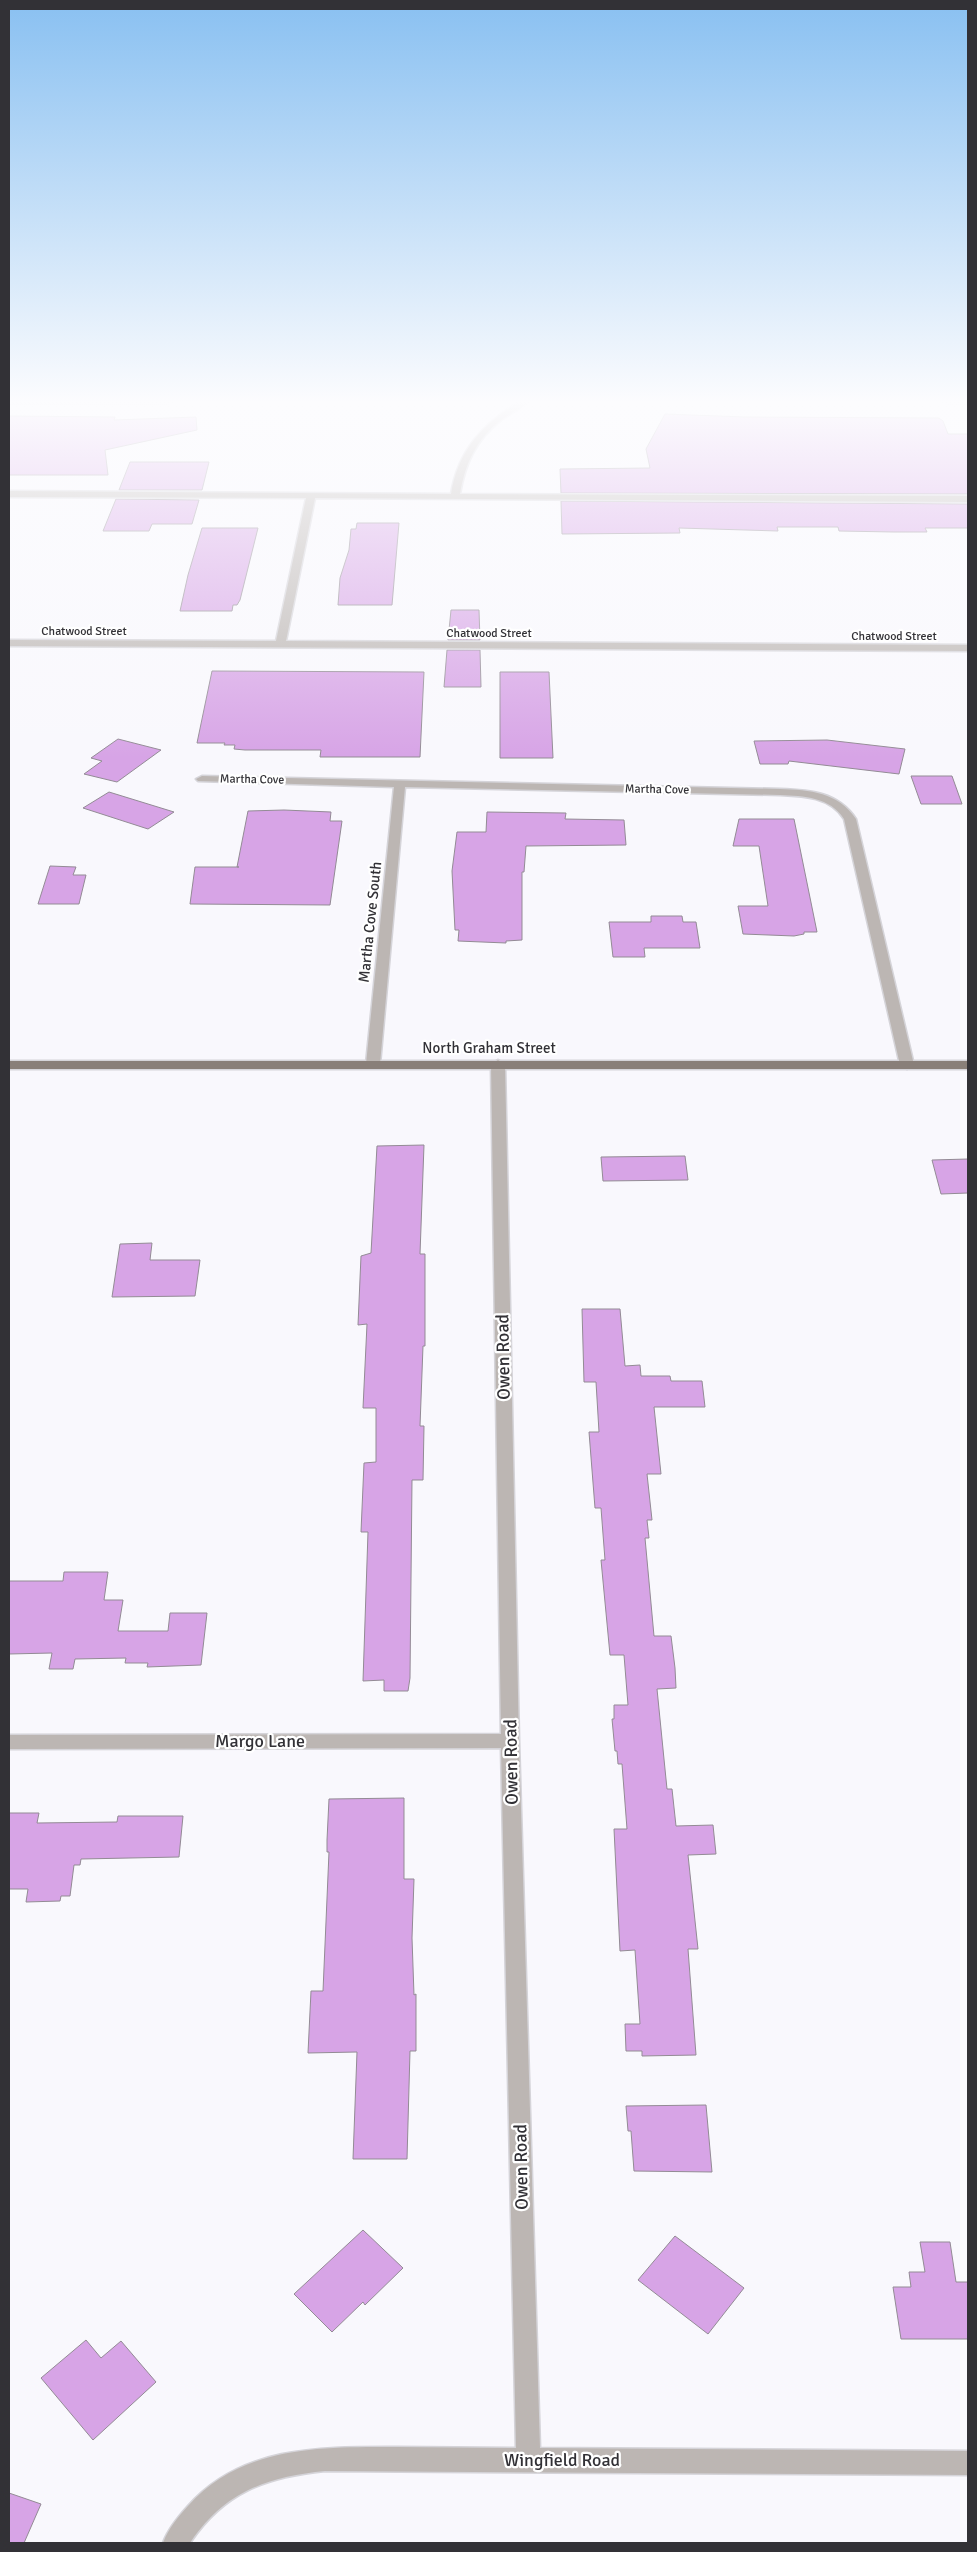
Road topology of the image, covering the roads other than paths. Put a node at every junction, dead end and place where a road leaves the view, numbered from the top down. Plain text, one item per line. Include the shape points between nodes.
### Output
1 (306, 520) edge
2 (9, 643) edge
3 (280, 645) junction
4 (968, 648) edge
5 (202, 779) dead end
6 (400, 783) junction
7 (373, 1064) junction
8 (498, 1064) junction
9 (9, 1065) edge
10 (907, 1065) junction
11 (968, 1065) edge
12 (510, 1741) junction
13 (9, 1742) edge
14 (528, 2460) junction
15 (968, 2464) edge
16 (178, 2538) edge

1 - 3 street
2 - 3 street, Chatwood Street
3 - 4 street, Chatwood Street
5 - 6 street, Martha Cove
6 - 7 street, Martha Cove South
6 - 10 street, Martha Cove via 780,792 812,794 840,805 850,819
7 - 8 main road, North Graham Street
7 - 9 main road, North Graham Street
8 - 10 main road, North Graham Street
8 - 12 street, Owen Road
10 - 11 main road, North Graham Street
12 - 13 street, Margo Lane
12 - 14 street, Owen Road
14 - 15 street, Wingfield Road
14 - 16 street, Wingfield Road via 294,2461 262,2469 236,2481 204,2507

